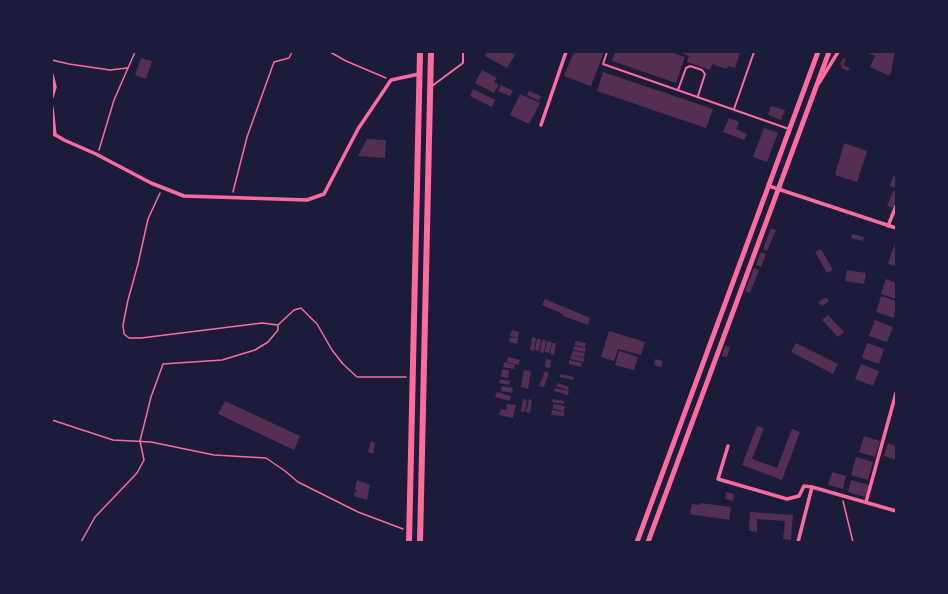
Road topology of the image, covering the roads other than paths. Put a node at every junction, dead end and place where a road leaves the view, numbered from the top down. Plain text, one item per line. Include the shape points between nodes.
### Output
1 (420, 52) edge
2 (431, 52) edge
3 (463, 52) edge
4 (566, 52) edge
5 (607, 52) edge
6 (754, 52) edge
7 (818, 52) edge
8 (829, 52) edge
9 (838, 52) edge
10 (419, 74) junction
11 (52, 75) edge
12 (818, 85) junction
13 (431, 86) junction
14 (678, 90) junction
15 (698, 96) junction
16 (52, 97) edge
17 (52, 108) edge
18 (734, 109) junction
19 (541, 125) dead end
20 (790, 130) junction
21 (53, 134) edge
22 (769, 186) junction
23 (779, 190) junction
24 (896, 206) edge
25 (888, 226) junction
26 (896, 228) edge
27 (896, 394) edge
28 (728, 446) dead end
29 (812, 487) junction
30 (866, 502) junction
31 (896, 510) edge
32 (409, 542) edge
33 (420, 542) edge
34 (637, 542) edge
35 (648, 542) edge
36 (798, 542) edge

1 - 10 highway
2 - 13 highway
3 - 13 lane via 463,63
4 - 19 street
5 - 14 lane via 603,64
6 - 18 lane
7 - 20 main road
8 - 12 main road
9 - 12 street
10 - 21 street via 391,80 358,129 324,194 306,200 184,196
10 - 32 highway
11 - 16 street via 55,87
12 - 23 main road
13 - 33 highway
14 - 15 lane
14 - 15 lane via 686,68 690,66 702,70 705,74
15 - 18 lane
17 - 21 street
18 - 20 lane
20 - 22 main road
22 - 23 street
22 - 34 main road
23 - 25 street
23 - 35 main road
24 - 25 street
25 - 26 street
27 - 30 street
28 - 29 street via 718,479 787,499 799,496 804,486
29 - 30 street
29 - 36 street
30 - 31 street

